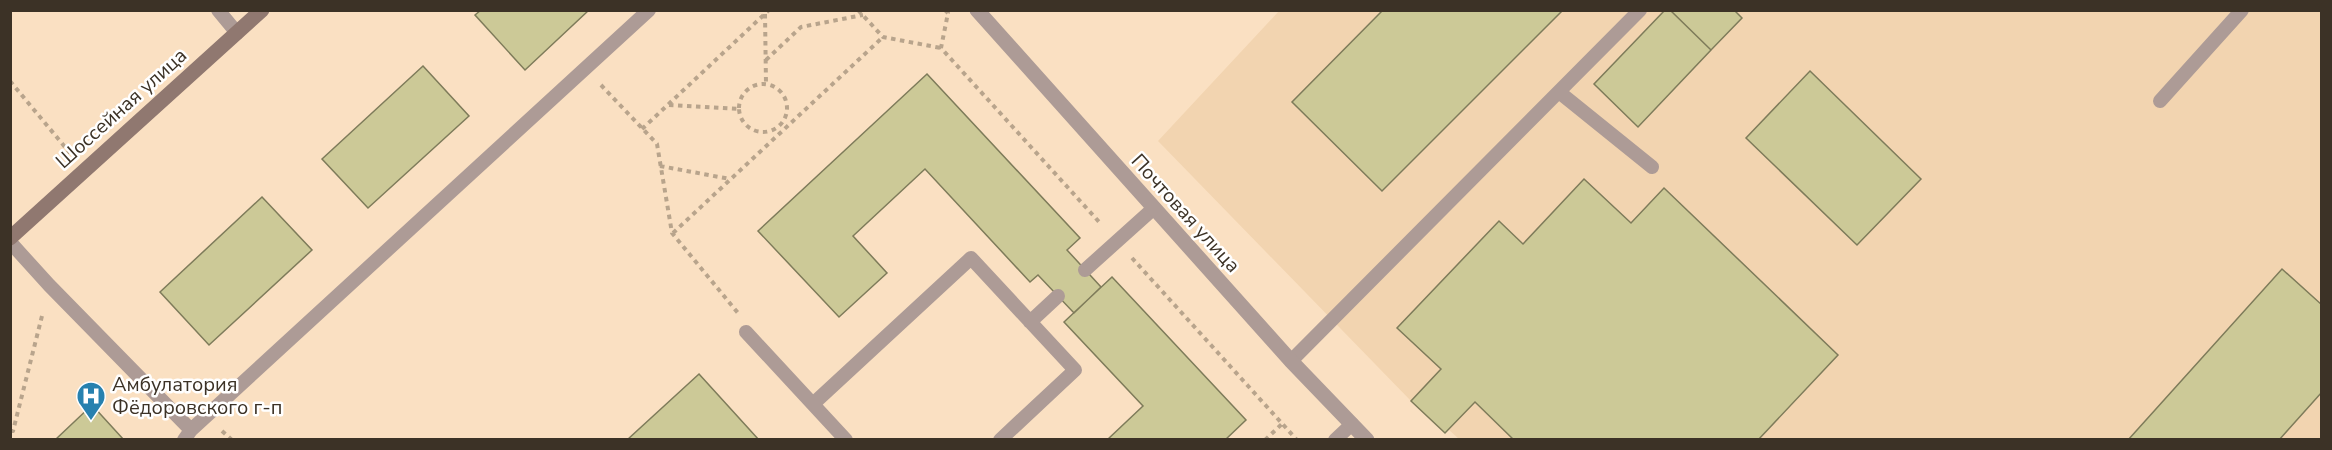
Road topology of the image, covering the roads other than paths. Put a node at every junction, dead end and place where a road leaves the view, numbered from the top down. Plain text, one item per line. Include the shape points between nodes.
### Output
1 (218, 10) edge
2 (262, 10) edge
3 (649, 10) edge
4 (977, 10) edge
5 (1640, 10) edge
6 (2242, 10) edge
7 (237, 33) junction
8 (1559, 92) junction
9 (2160, 101) dead end
10 (1652, 167) dead end
11 (1154, 208) junction
12 (10, 240) edge
13 (1085, 270) dead end
14 (1058, 296) dead end
15 (1030, 322) junction
16 (747, 332) road end
17 (1291, 361) junction
18 (813, 404) junction
19 (1352, 424) junction
20 (187, 435) edge
21 (846, 440) edge
22 (1000, 440) edge
23 (1335, 440) edge
24 (1367, 440) edge

1 - 7 lane
2 - 7 main road, Шоссейная улица
3 - 20 lane
4 - 11 street, Почтовая улица
5 - 8 lane
6 - 9 lane
7 - 12 main road, Шоссейная улица
8 - 10 lane
8 - 17 lane
11 - 13 lane
11 - 17 street, Почтовая улица
12 - 20 lane
14 - 15 lane
15 - 18 lane via 971,258
15 - 22 lane via 1075,370
16 - 18 lane
17 - 19 street, Почтовая улица
18 - 21 lane
19 - 23 lane
19 - 24 street, Почтовая улица

